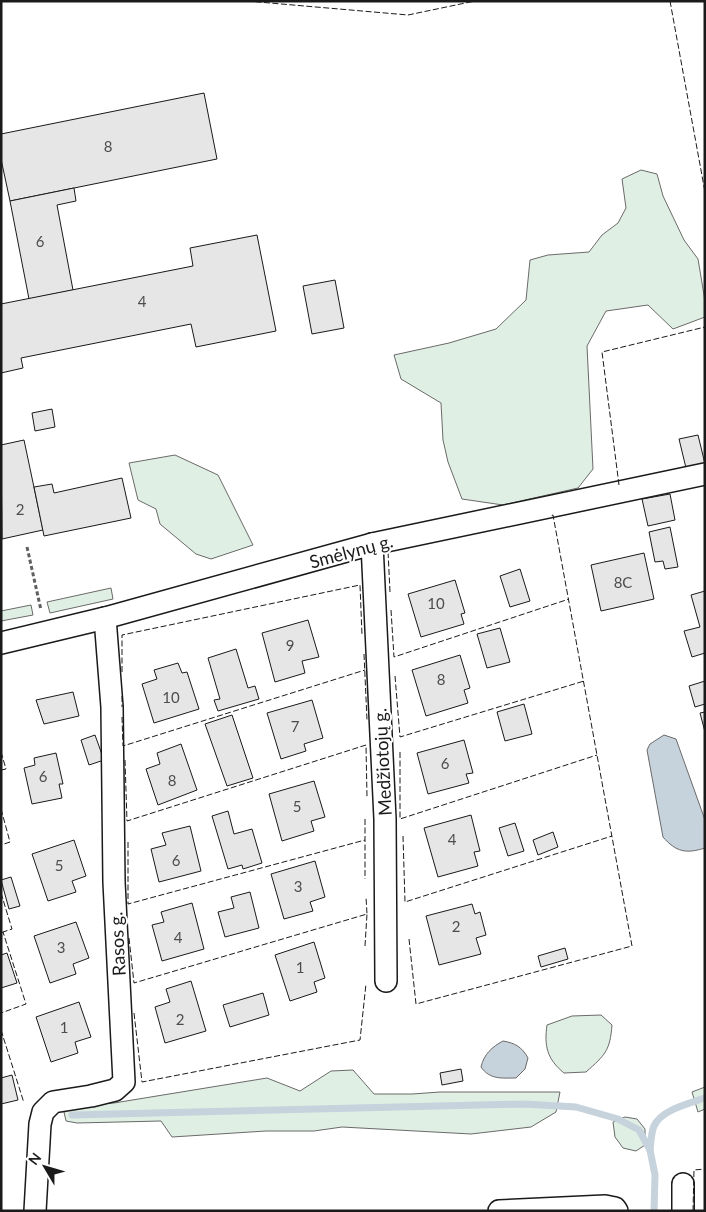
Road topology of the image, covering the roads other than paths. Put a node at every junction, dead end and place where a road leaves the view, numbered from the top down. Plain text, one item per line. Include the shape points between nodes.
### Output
1 (705, 474) edge
2 (372, 544) junction
3 (105, 618) junction
4 (1, 643) edge
5 (386, 981) dead end
6 (683, 1184) dead end
7 (616, 1210) edge
8 (35, 1211) edge
9 (499, 1211) edge
10 (683, 1211) edge

1 - 2 street, Smėlynų g.
2 - 3 street, Smėlynų g.
2 - 5 street, Medžiotojų g. via 385,819
3 - 4 street, Smėlynų g.
3 - 8 street, Rasos g. via 112,707 114,882 124,1082 115,1090 53,1102 43,1112
6 - 10 street
7 - 9 street via 604,1206

